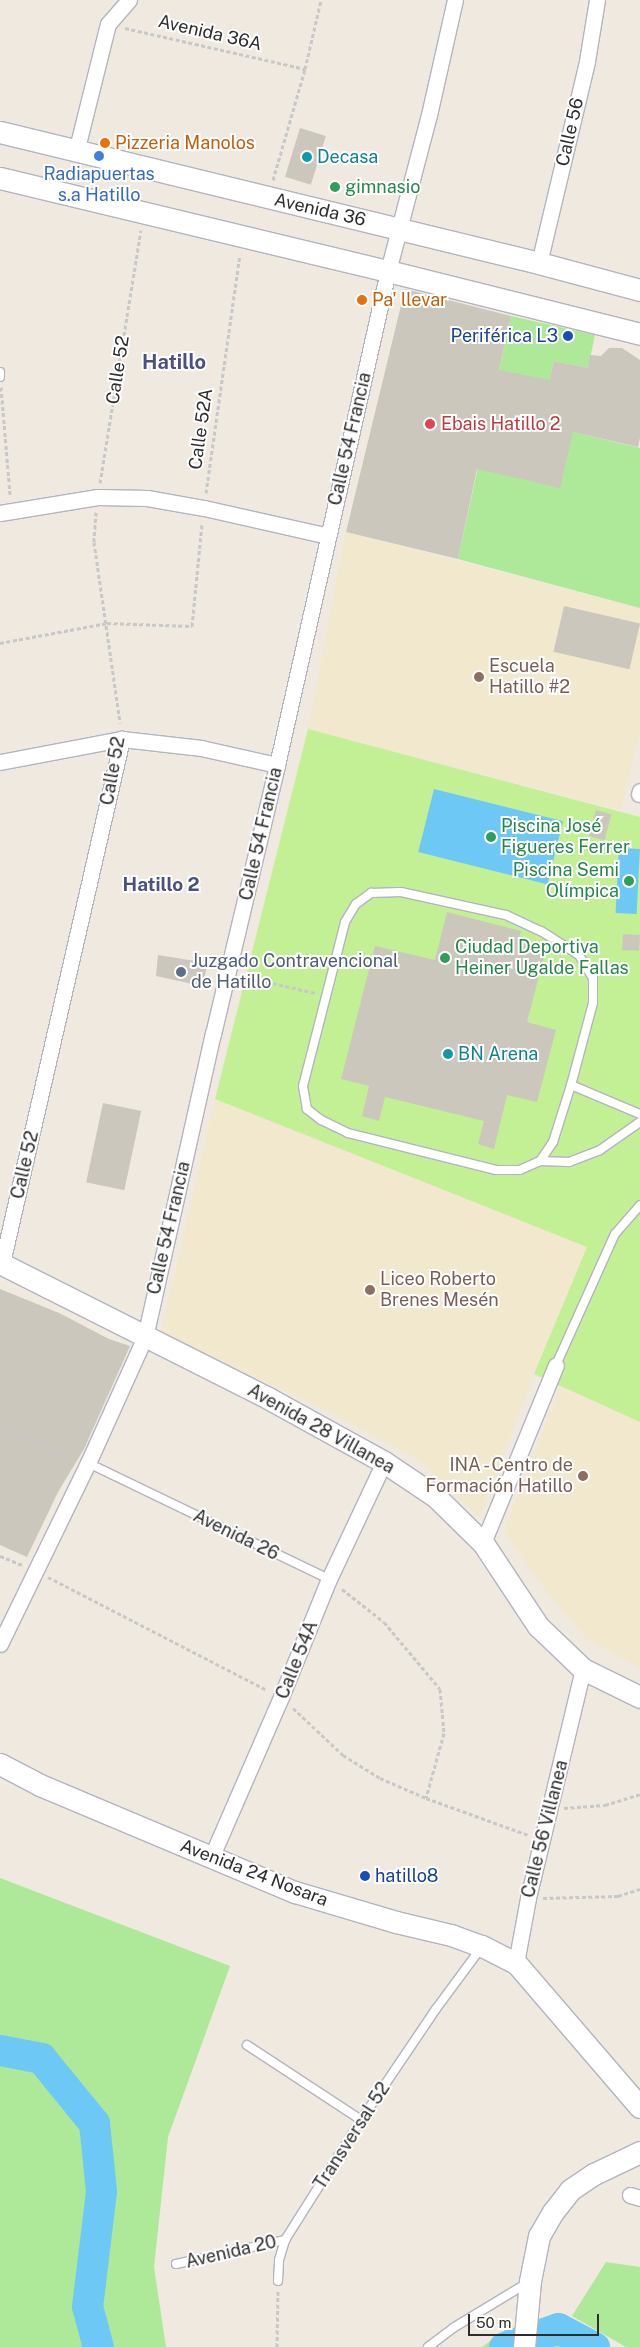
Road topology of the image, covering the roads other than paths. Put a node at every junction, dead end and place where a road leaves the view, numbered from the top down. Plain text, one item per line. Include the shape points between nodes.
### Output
1 (129, 0) edge
2 (455, 0) edge
3 (597, 0) edge
4 (0, 132) edge
5 (76, 152) junction
6 (0, 178) edge
7 (399, 229) junction
8 (539, 263) junction
9 (388, 271) junction
10 (640, 290) edge
11 (640, 334) edge
12 (0, 372) edge
13 (0, 377) edge
14 (6, 512) edge
15 (328, 536) junction
16 (122, 739) junction
17 (0, 762) edge
18 (277, 765) junction
19 (571, 1085) junction
20 (640, 1114) edge
21 (640, 1122) edge
22 (540, 1161) junction
23 (640, 1205) edge
24 (1, 1263) edge
25 (145, 1336) junction
26 (556, 1365) joint
27 (384, 1462) junction
28 (88, 1463) junction
29 (483, 1543) junction
30 (329, 1579) junction
31 (0, 1644) edge
32 (583, 1669) junction
33 (606, 1681) junction
34 (577, 1696) junction
35 (640, 1698) edge
36 (0, 1764) edge
37 (211, 1858) junction
38 (482, 1946) junction
39 (516, 1963) junction
40 (247, 2045) dead end
41 (638, 2105) edge
42 (361, 2120) junction
43 (640, 2152) edge
44 (285, 2240) junction
45 (176, 2264) dead end
46 (278, 2281) road end
47 (530, 2281) junction
48 (428, 2347) edge
49 (524, 2347) edge

1 - 5 street via 108,24
2 - 7 street, Calle 54 Francia
3 - 8 street, Calle 56 via 587,61
4 - 5 street, Avenida 36
5 - 7 street, Avenida 36
6 - 9 street
7 - 8 street, Avenida 36
7 - 9 street, Calle 54 Francia
8 - 10 street, Avenida 36
9 - 11 street
9 - 15 street, Calle 54 Francia
12 - 13 lane
14 - 15 street via 98,497 146,498
15 - 18 street, Calle 54 Francia
16 - 17 street
16 - 18 street via 201,748
16 - 24 street, Calle 52
18 - 25 street, Calle 54 Francia
19 - 20 lane
19 - 22 lane via 553,1142
19 - 22 lane via 593,1003 594,978 579,955 541,931 506,915 400,892 371,894 356,904 345,922 303,1086 307,1109 348,1133 496,1170 520,1170
21 - 22 lane via 600,1150 569,1162
23 - 26 lane via 615,1234
24 - 25 street, Avenida 28 Villanea
25 - 27 street, Avenida 28 Villanea via 268,1398
25 - 28 street, Calle 54 Francia
26 - 29 street
27 - 29 street, Avenida 28 Villanea via 436,1497
27 - 30 street, Calle 54A
28 - 30 lane, Avenida 26
28 - 31 street, Calle 54 Francia
29 - 32 street, Avenida 28 Villanea via 538,1626
30 - 37 street, Calle 54A
32 - 33 street, Avenida 28 Villanea
32 - 34 street, Calle 56 Villanea
33 - 34 street
33 - 35 street, Avenida 28 Villanea
34 - 39 street, Calle 56 Villanea via 528,1898
36 - 37 street, Avenida 24 Nosara via 40,1785
37 - 38 street, Avenida 24 Nosara via 295,1892
38 - 39 street, Avenida 24 Nosara
38 - 42 lane, Transversal 52
39 - 41 street
40 - 42 lane
42 - 44 lane, Transversal 52
43 - 47 street via 594,2174 570,2190 539,2236
44 - 45 lane, Avenida 20
44 - 46 lane, Transversal 52 via 279,2260
47 - 48 lane
47 - 49 street

